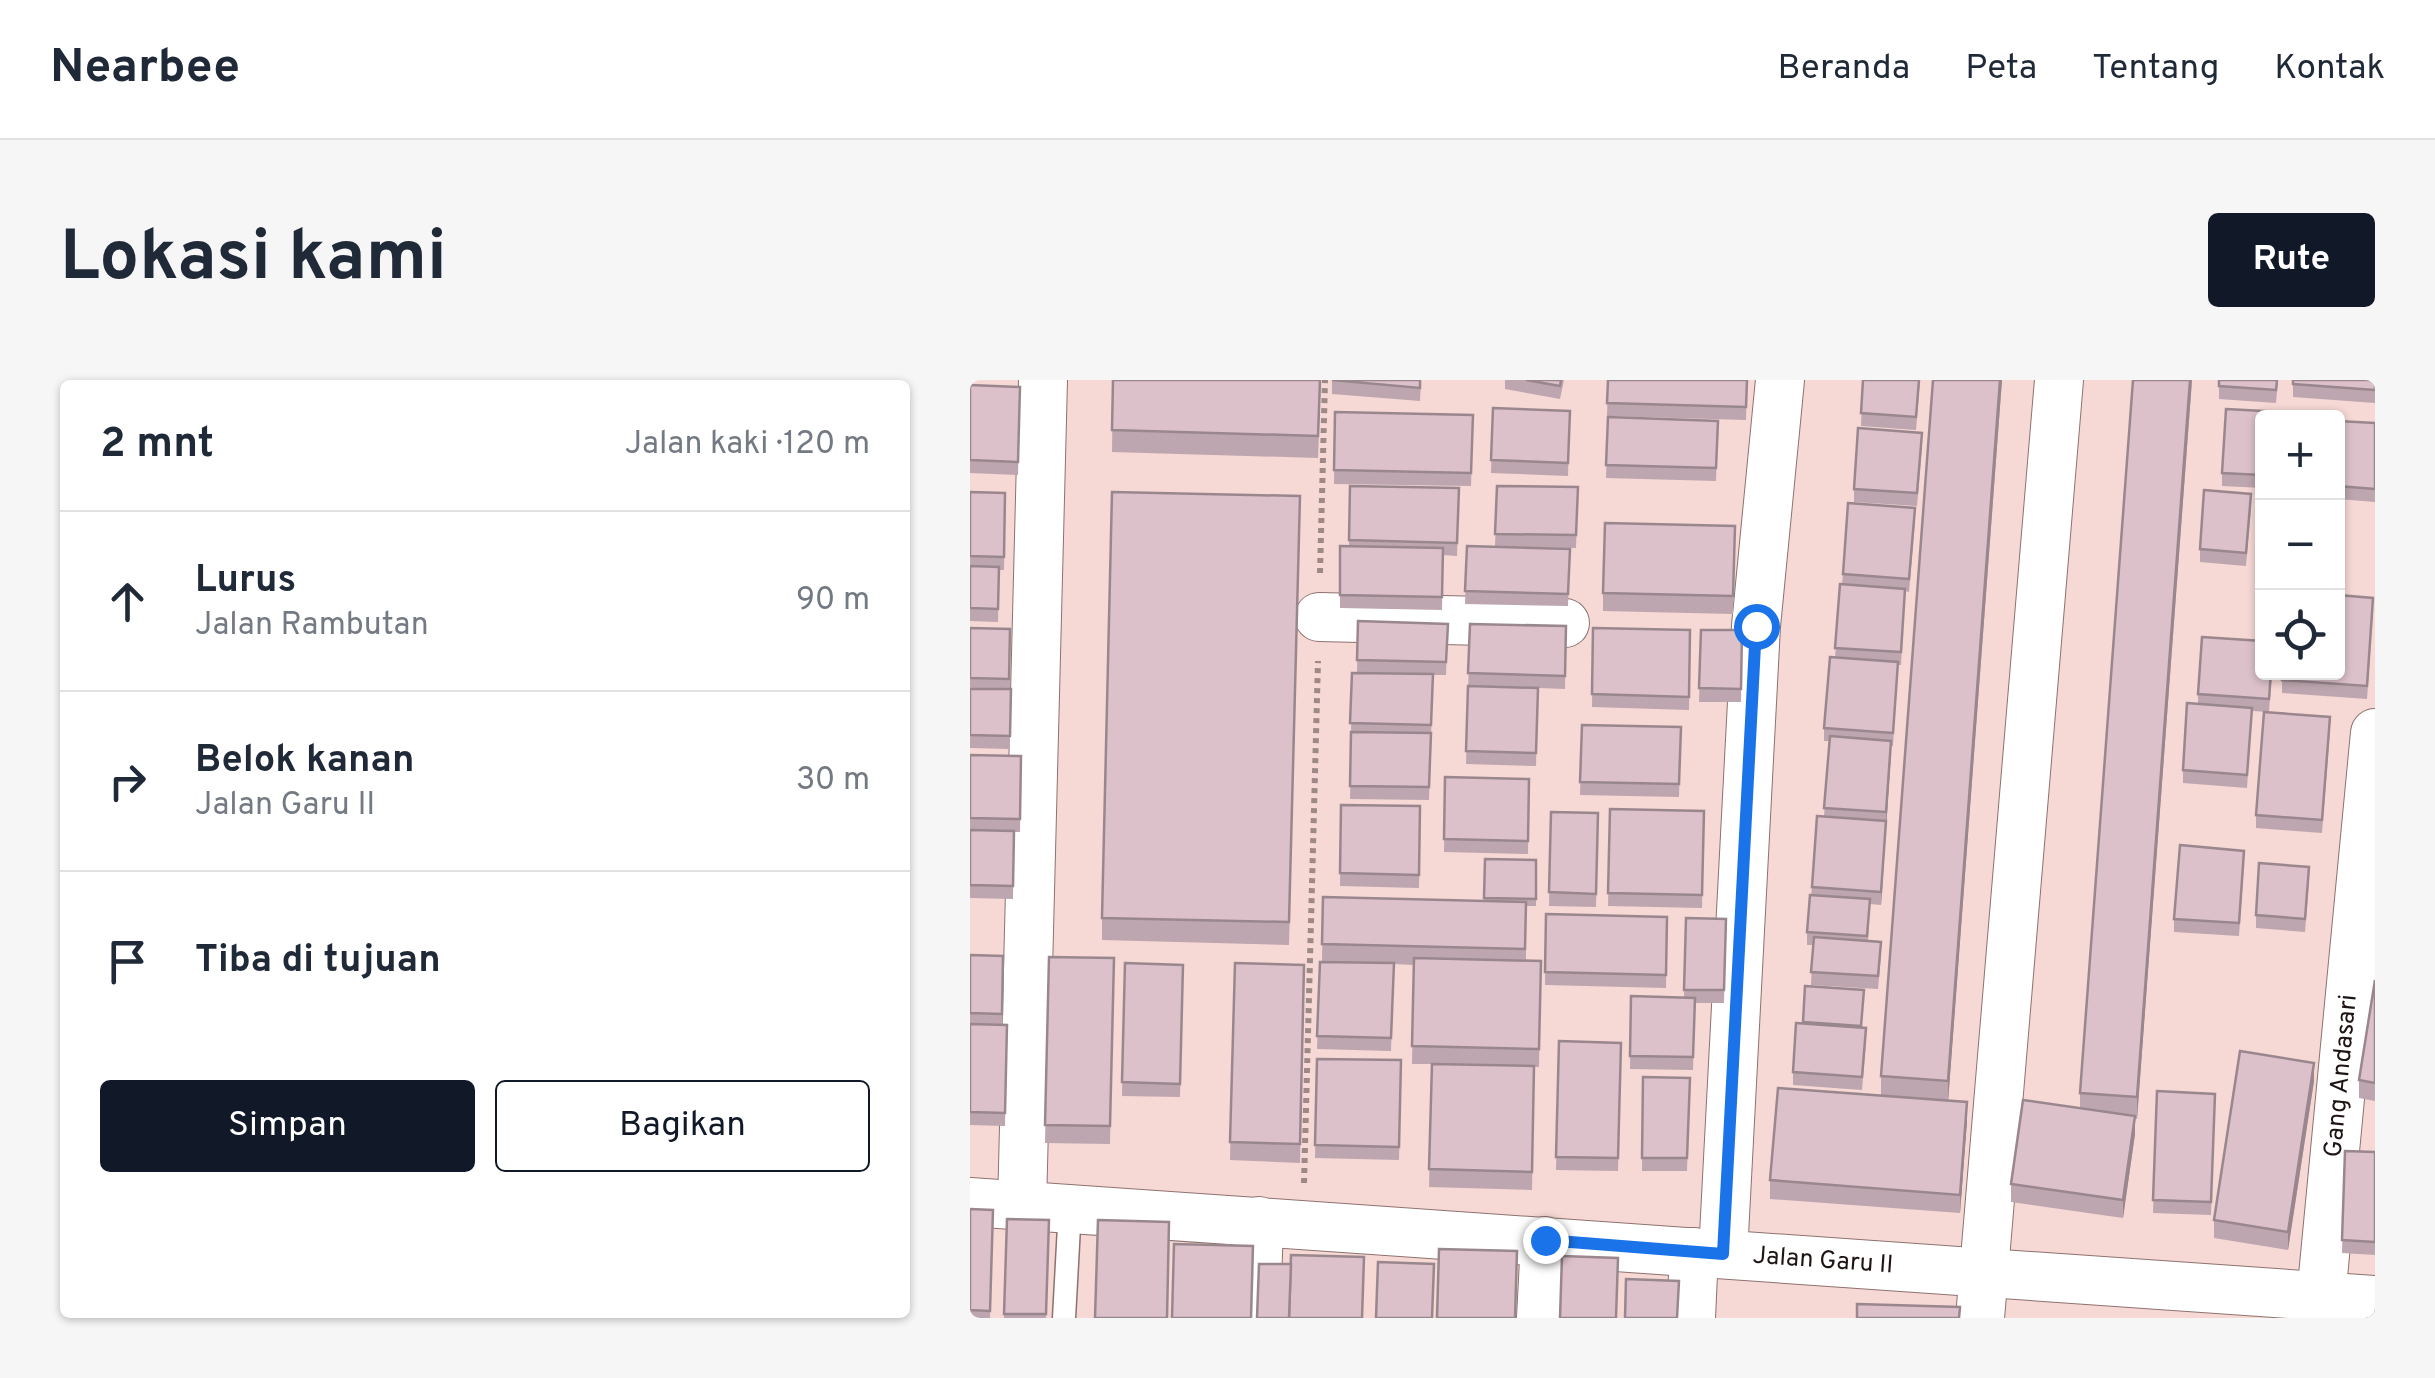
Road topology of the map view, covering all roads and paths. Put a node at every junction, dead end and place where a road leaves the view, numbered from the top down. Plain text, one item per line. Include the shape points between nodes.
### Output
1 (1043, 380) edge
2 (1325, 380) edge
3 (1780, 380) edge
4 (2060, 380) edge
5 (1319, 617) junction
6 (1564, 623) edge
7 (2375, 733) edge
8 (970, 1202) edge
9 (1022, 1206) junction
10 (1070, 1208) junction
11 (1281, 1223) junction
12 (1545, 1240) junction
13 (1708, 1253) junction
14 (1982, 1272) junction
15 (2346, 1303) edge
16 (1064, 1318) edge
17 (1256, 1318) edge
18 (1541, 1318) edge
19 (1691, 1318) edge
20 (1980, 1318) edge

1 - 9 street
2 - 5 path
3 - 13 street
4 - 14 street
5 - 6 street
5 - 11 path
7 - 15 street, Gang Andasari
8 - 9 street, Jalan Garu II
9 - 10 street, Jalan Garu II
10 - 11 street, Jalan Garu II
10 - 16 lane
11 - 12 street, Jalan Garu II
11 - 17 street
12 - 13 street, Jalan Garu II
12 - 18 street
13 - 14 street, Jalan Garu II
13 - 19 street
14 - 15 street, Jalan Garu II
14 - 20 street

